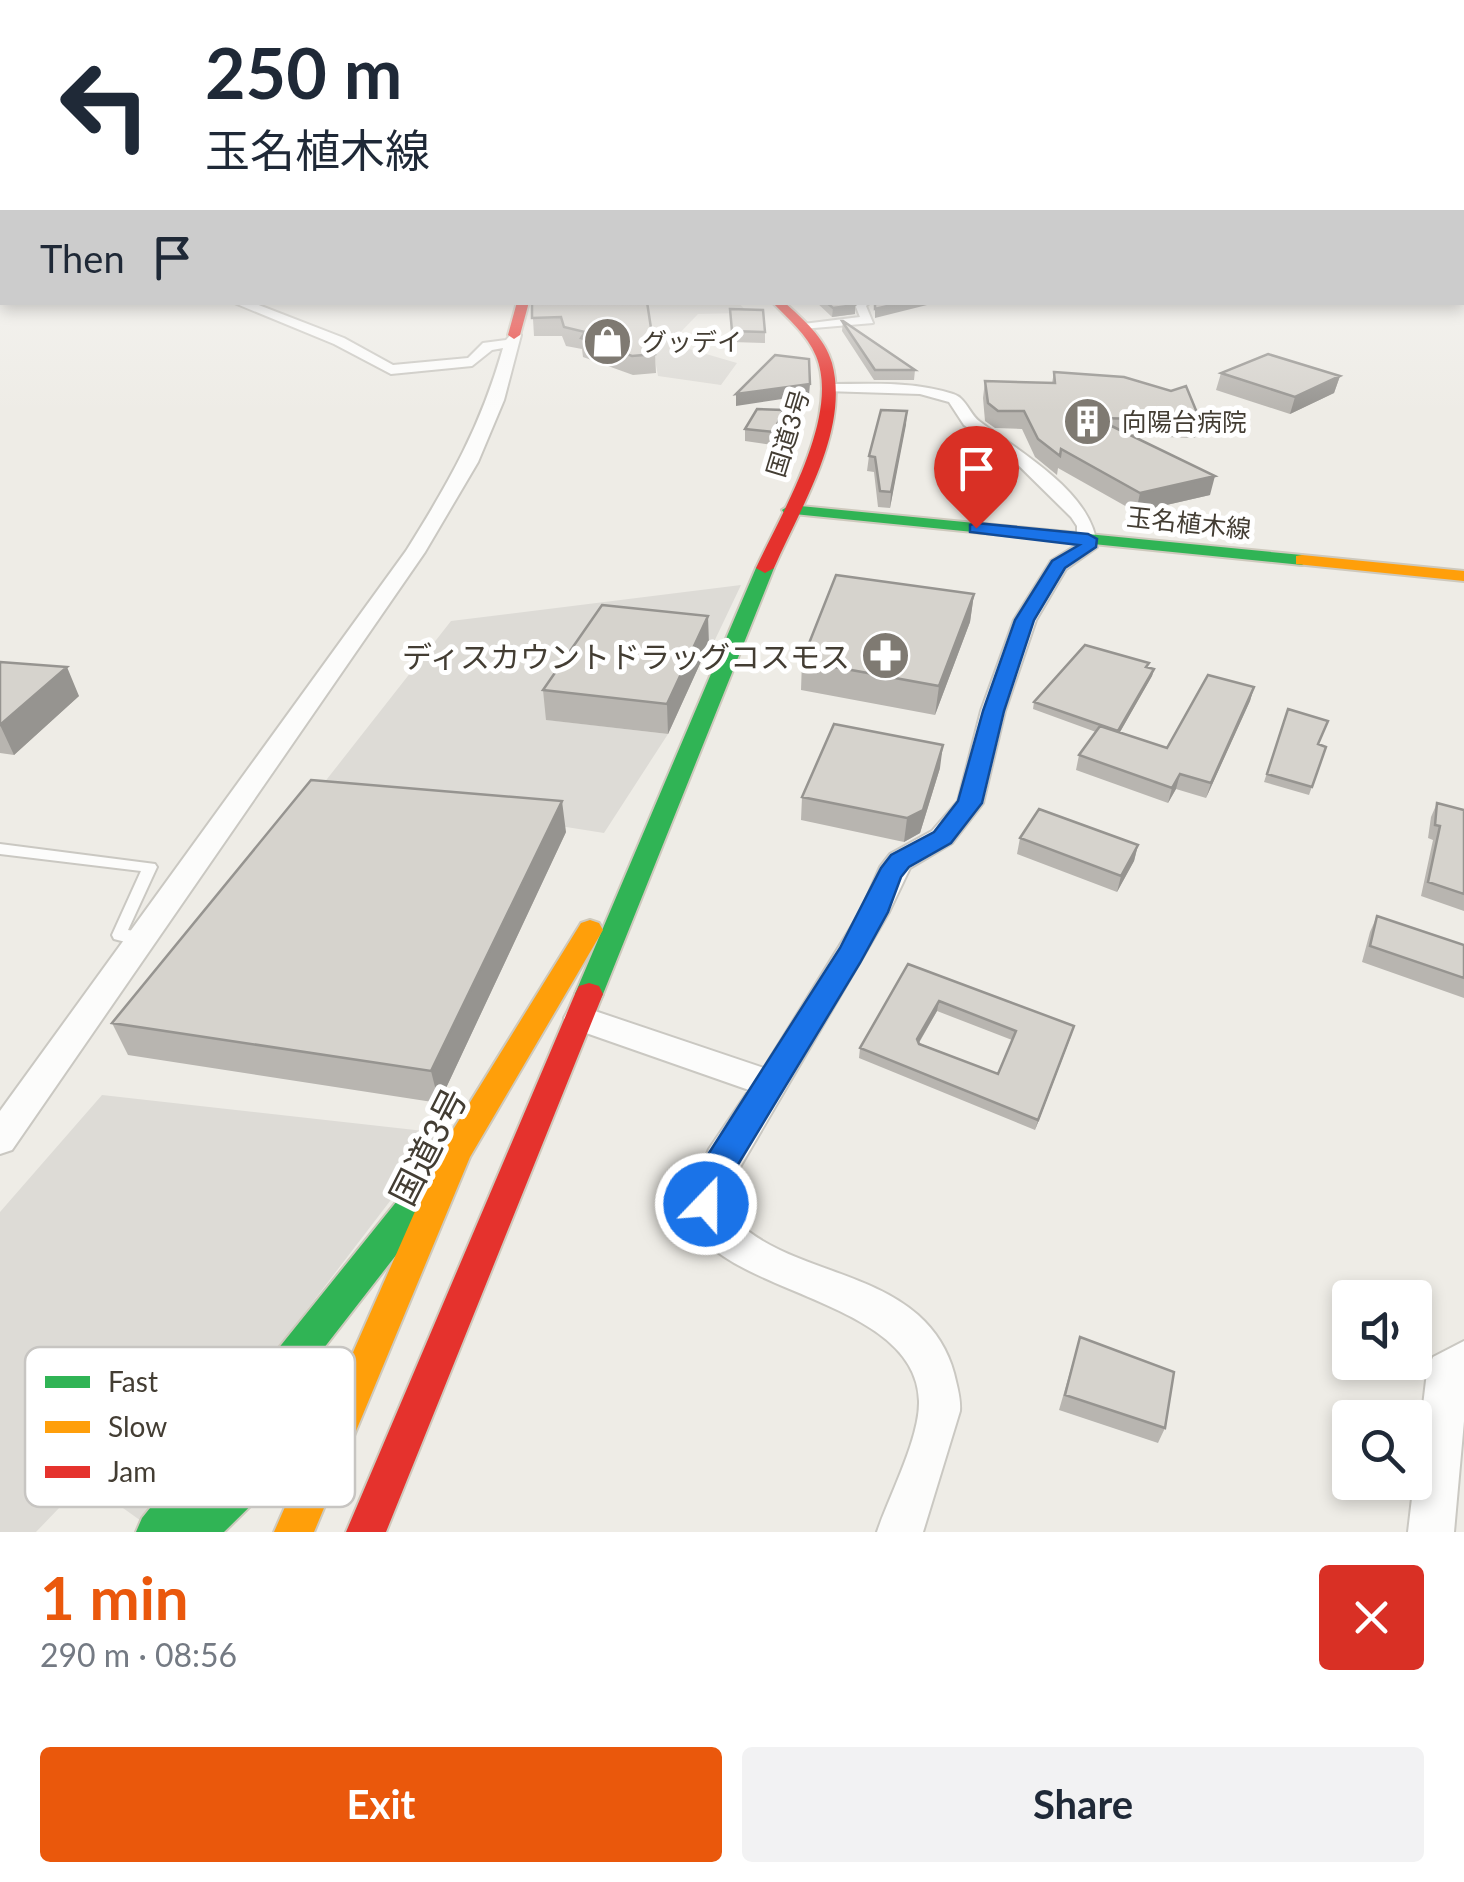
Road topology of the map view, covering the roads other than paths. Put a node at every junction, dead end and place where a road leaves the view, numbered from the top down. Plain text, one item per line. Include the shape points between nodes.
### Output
1 (246, 305) edge
2 (522, 305) edge
3 (780, 305) edge
4 (860, 305) edge
5 (802, 325) junction
6 (513, 339) junction
7 (830, 388) junction
8 (790, 510) junction
9 (1088, 539) junction
10 (1464, 576) edge
11 (662, 812) junction
12 (0, 849) edge
13 (145, 937) junction
14 (580, 1018) junction
15 (772, 1084) junction
16 (0, 1139) edge
17 (457, 1152) junction
18 (485, 1240) junction
19 (430, 1311) dead end
20 (403, 1334) dead end
21 (303, 1347) edge
22 (1464, 1361) edge
23 (363, 1370) junction
24 (355, 1378) edge
25 (355, 1389) edge
26 (176, 1507) edge
27 (221, 1507) edge
28 (305, 1507) edge
29 (156, 1532) edge
30 (195, 1532) edge
31 (294, 1532) edge
32 (366, 1532) edge
33 (900, 1532) edge
34 (1431, 1532) edge

1 - 6 street via 339,341 391,370 472,362 488,346
2 - 6 main road
3 - 5 main road, 国道3号
4 - 5 street via 868,320
5 - 7 main road, 国道3号 via 824,352
6 - 13 street via 470,462 416,552
7 - 8 main road, 国道3号 via 821,433
7 - 9 street via 921,390 954,398 970,422 1014,451 1079,514
8 - 9 main road, 玉名植木線
8 - 11 main road, 国道3号
9 - 10 main road, 玉名植木線
9 - 15 street via 1087,547 1058,565 1025,620 970,803 942,837 890,874 875,912
11 - 14 main road, 国道3号
11 - 17 main road, 国道3号
12 - 13 lane via 150,867 119,935
13 - 16 street
14 - 15 street
14 - 18 main road, 国道3号
15 - 33 street via 712,1178 706,1204 716,1228 744,1249 892,1317 930,1357 940,1402
17 - 21 main road
17 - 23 main road, 国道3号
18 - 19 main road
18 - 32 main road, 国道3号
20 - 23 main road
22 - 34 street via 1448,1372
23 - 24 main road
23 - 25 main road, 国道3号
26 - 29 main road
27 - 30 main road
28 - 31 main road, 国道3号

